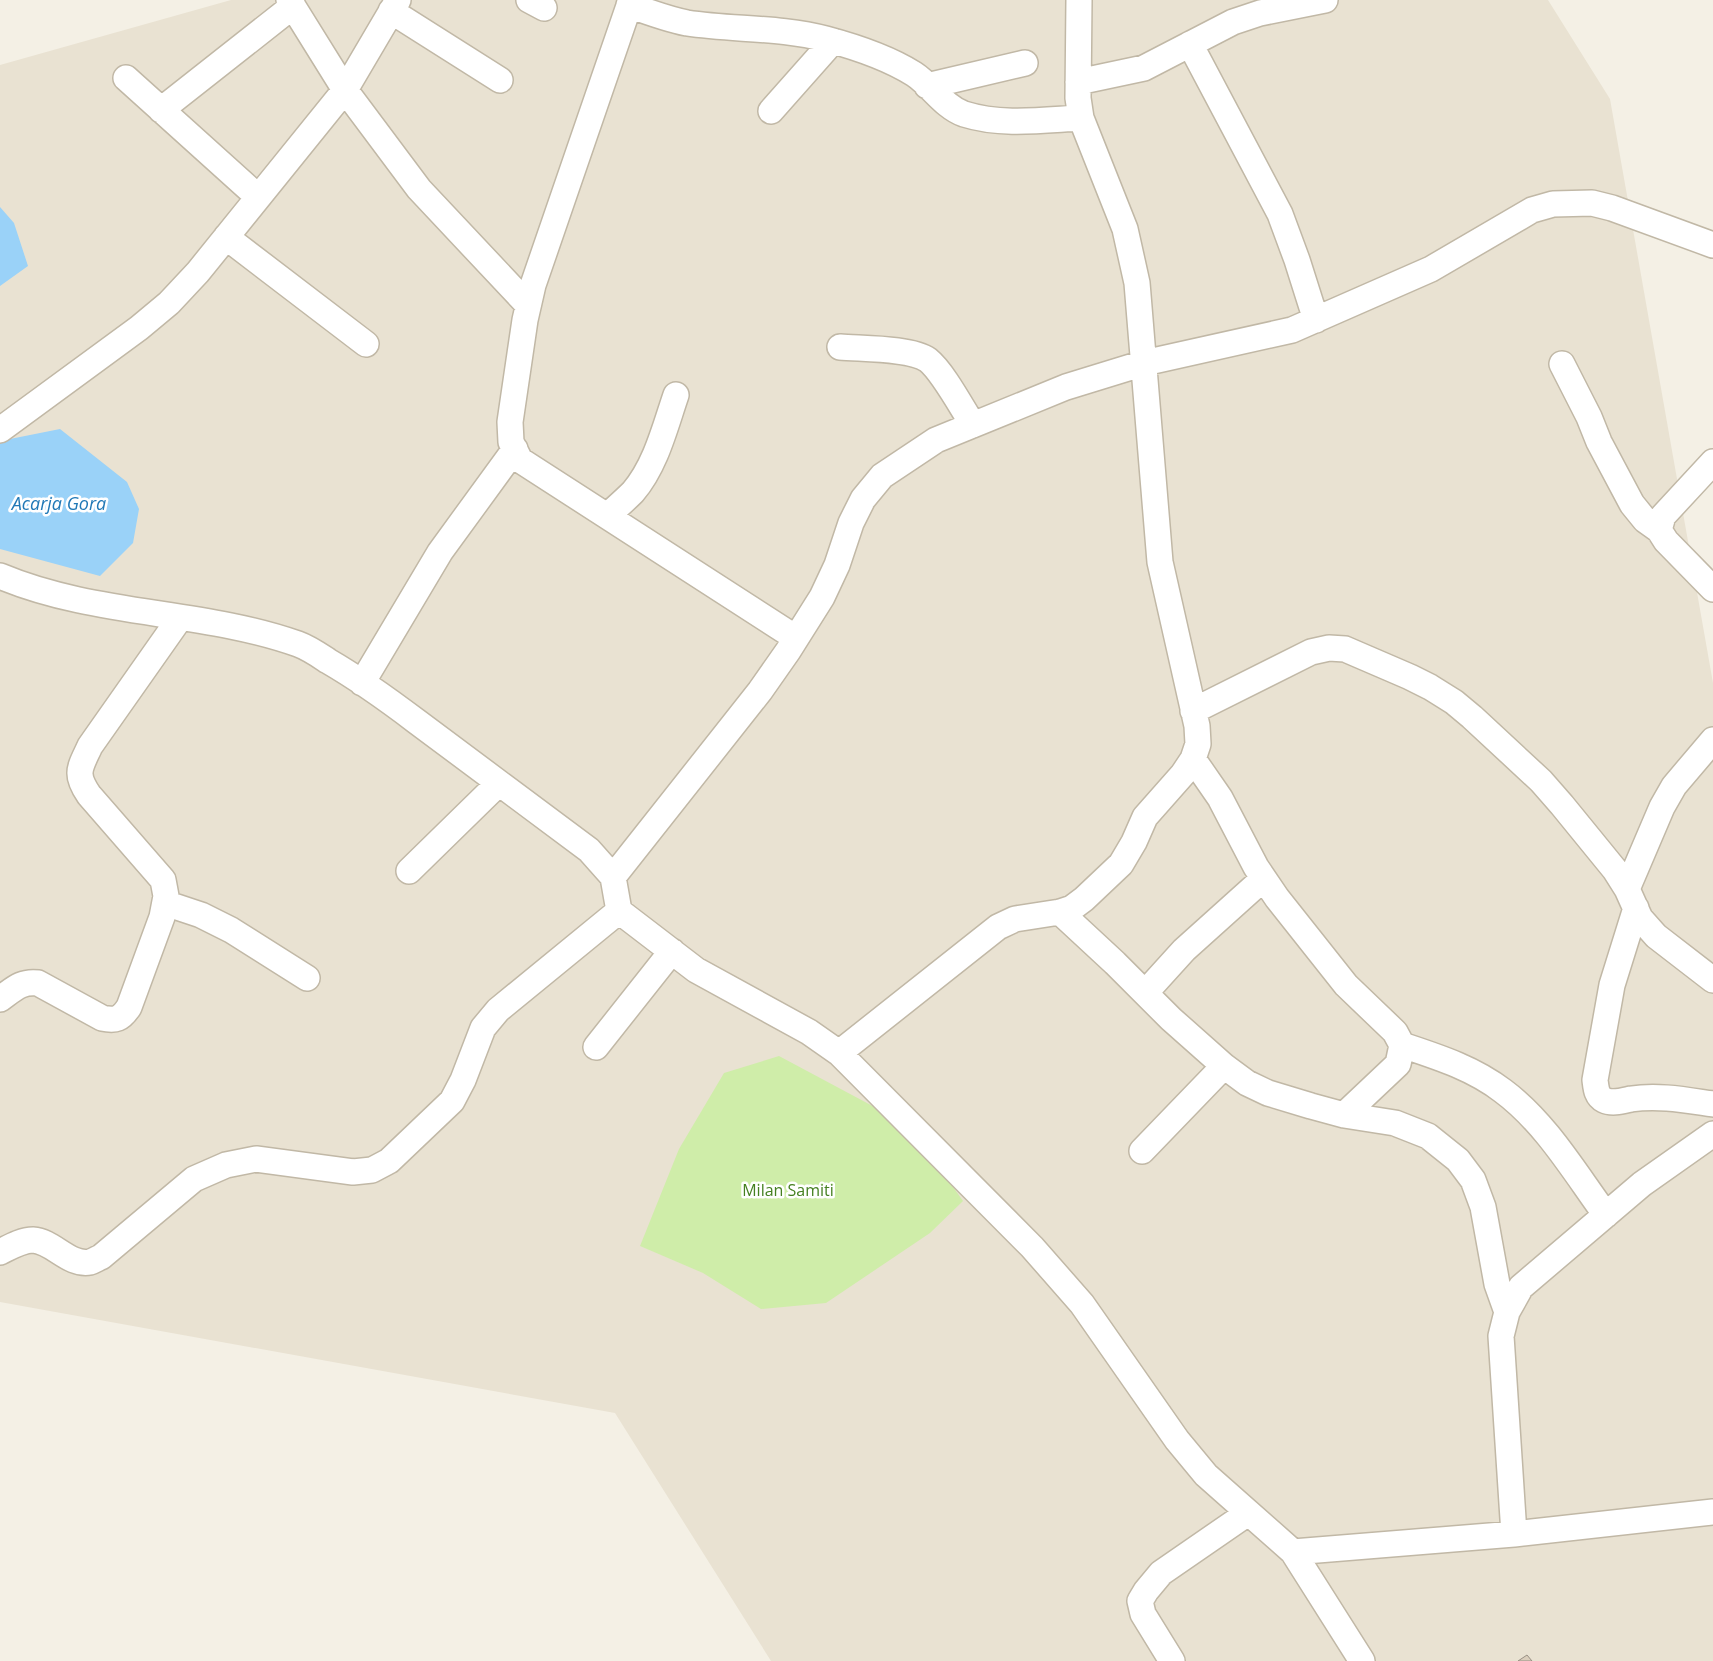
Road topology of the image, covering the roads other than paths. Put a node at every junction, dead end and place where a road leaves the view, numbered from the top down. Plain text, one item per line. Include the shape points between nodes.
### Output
1 (1079, 0) edge
2 (1325, 0) edge
3 (630, 2) edge
4 (291, 3) edge
5 (395, 6) edge
6 (833, 41) junction
7 (1190, 44) junction
8 (1025, 63) dead end
9 (126, 78) dead end
10 (500, 80) dead end
11 (1078, 82) junction
12 (927, 86) junction
13 (345, 90) junction
14 (161, 110) junction
15 (771, 111) dead end
16 (1081, 118) junction
17 (258, 197) junction
18 (226, 237) junction
19 (1713, 244) edge
20 (528, 305) junction
21 (1316, 320) junction
22 (366, 344) dead end
23 (840, 347) dead end
24 (1144, 364) junction
25 (1562, 364) dead end
26 (676, 395) dead end
27 (973, 424) junction
28 (0, 430) edge
29 (514, 449) junction
30 (1713, 462) edge
31 (607, 516) junction
32 (1659, 530) junction
33 (0, 576) edge
34 (1713, 589) edge
35 (180, 618) junction
36 (796, 638) junction
37 (362, 683) junction
38 (1193, 711) junction
39 (1713, 740) edge
40 (1193, 758) junction
41 (499, 783) junction
42 (409, 871) dead end
43 (613, 877) junction
44 (1263, 879) junction
45 (1631, 899) junction
46 (164, 903) junction
47 (619, 911) junction
48 (1060, 912) junction
49 (672, 951) junction
50 (308, 978) dead end
51 (1713, 980) edge
52 (1145, 993) junction
53 (0, 999) edge
54 (1402, 1046) junction
55 (596, 1047) dead end
56 (839, 1053) junction
57 (1224, 1066) junction
58 (1713, 1104) edge
59 (1344, 1115) junction
60 (1713, 1134) edge
61 (1142, 1151) dead end
62 (1606, 1215) junction
63 (0, 1252) edge
64 (1507, 1312) junction
65 (1713, 1512) edge
66 (1248, 1513) junction
67 (1514, 1534) junction
68 (1293, 1552) junction
69 (1172, 1661) edge
70 (1362, 1661) edge

1 - 11 street
2 - 7 street via 1260,12
3 - 6 street via 657,16 688,23 794,33
3 - 20 street via 532,285
4 - 13 street
4 - 14 street
5 - 10 street
5 - 13 street
6 - 12 street via 882,57 915,75
6 - 15 street
7 - 11 street via 1144,68
7 - 21 street via 1280,214
8 - 12 street
9 - 14 street
11 - 16 street
12 - 16 street via 962,113 987,119
13 - 17 street
13 - 20 street via 419,189
14 - 17 street
16 - 24 street via 1125,229 1137,283
17 - 18 street
18 - 22 street
18 - 28 street via 169,303
19 - 21 street via 1612,208 1592,204 1552,204 1532,210 1431,269
20 - 29 street via 510,422
21 - 24 street via 1292,330
23 - 27 street via 912,353 928,360
24 - 27 street via 1066,387
24 - 38 street via 1160,562
25 - 32 street via 1632,504 1644,520
26 - 31 street via 646,470 634,491
27 - 36 street via 936,440 882,476 863,499 822,597
29 - 31 street via 520,460
29 - 37 street via 440,552
30 - 32 street via 1663,516
31 - 36 street
32 - 34 street
33 - 35 street via 47,594
35 - 37 street via 234,626 301,645
35 - 46 street via 90,746 79,768 80,783 162,880 166,896
36 - 43 street via 760,692
37 - 41 street
38 - 40 street via 1198,744
38 - 45 street via 1311,652 1345,649 1423,684 1472,717 1562,805 1615,870
39 - 45 street via 1674,786 1662,807
40 - 44 street via 1220,798
40 - 48 street via 1145,817 1121,864 1084,899
41 - 42 street
41 - 43 street via 589,850
43 - 47 street
44 - 52 street via 1184,950
44 - 54 street via 1346,985 1395,1032
45 - 51 street via 1640,918 1656,936
45 - 58 street via 1612,985 1595,1080 1596,1092 1602,1099 1612,1102 1668,1097
46 - 50 street via 201,915 232,930
46 - 53 street via 162,917 129,1008 122,1017 113,1021 102,1018 38,983 27,982
47 - 49 street
47 - 63 street via 498,1010 483,1028 464,1080 452,1101 389,1161 372,1170 353,1172 256,1159 226,1165 194,1179 101,1257 90,1262 76,1260 45,1243 32,1240
48 - 52 street
48 - 56 street via 1015,919 998,927
49 - 55 street
49 - 56 street via 696,970 809,1032
52 - 57 street
54 - 59 street via 1398,1064
54 - 62 street via 1466,1068 1503,1091 1549,1138
56 - 66 street via 1032,1247 1082,1304 1177,1440 1206,1475
57 - 59 street via 1268,1094
57 - 61 street
59 - 64 street via 1395,1123 1428,1136 1458,1160 1473,1180 1483,1207 1497,1284
60 - 62 street via 1642,1184
62 - 64 street via 1521,1287
64 - 67 street via 1501,1336
65 - 67 street
66 - 68 street
66 - 69 street via 1161,1573 1140,1601 1143,1614
67 - 68 street
68 - 70 street

